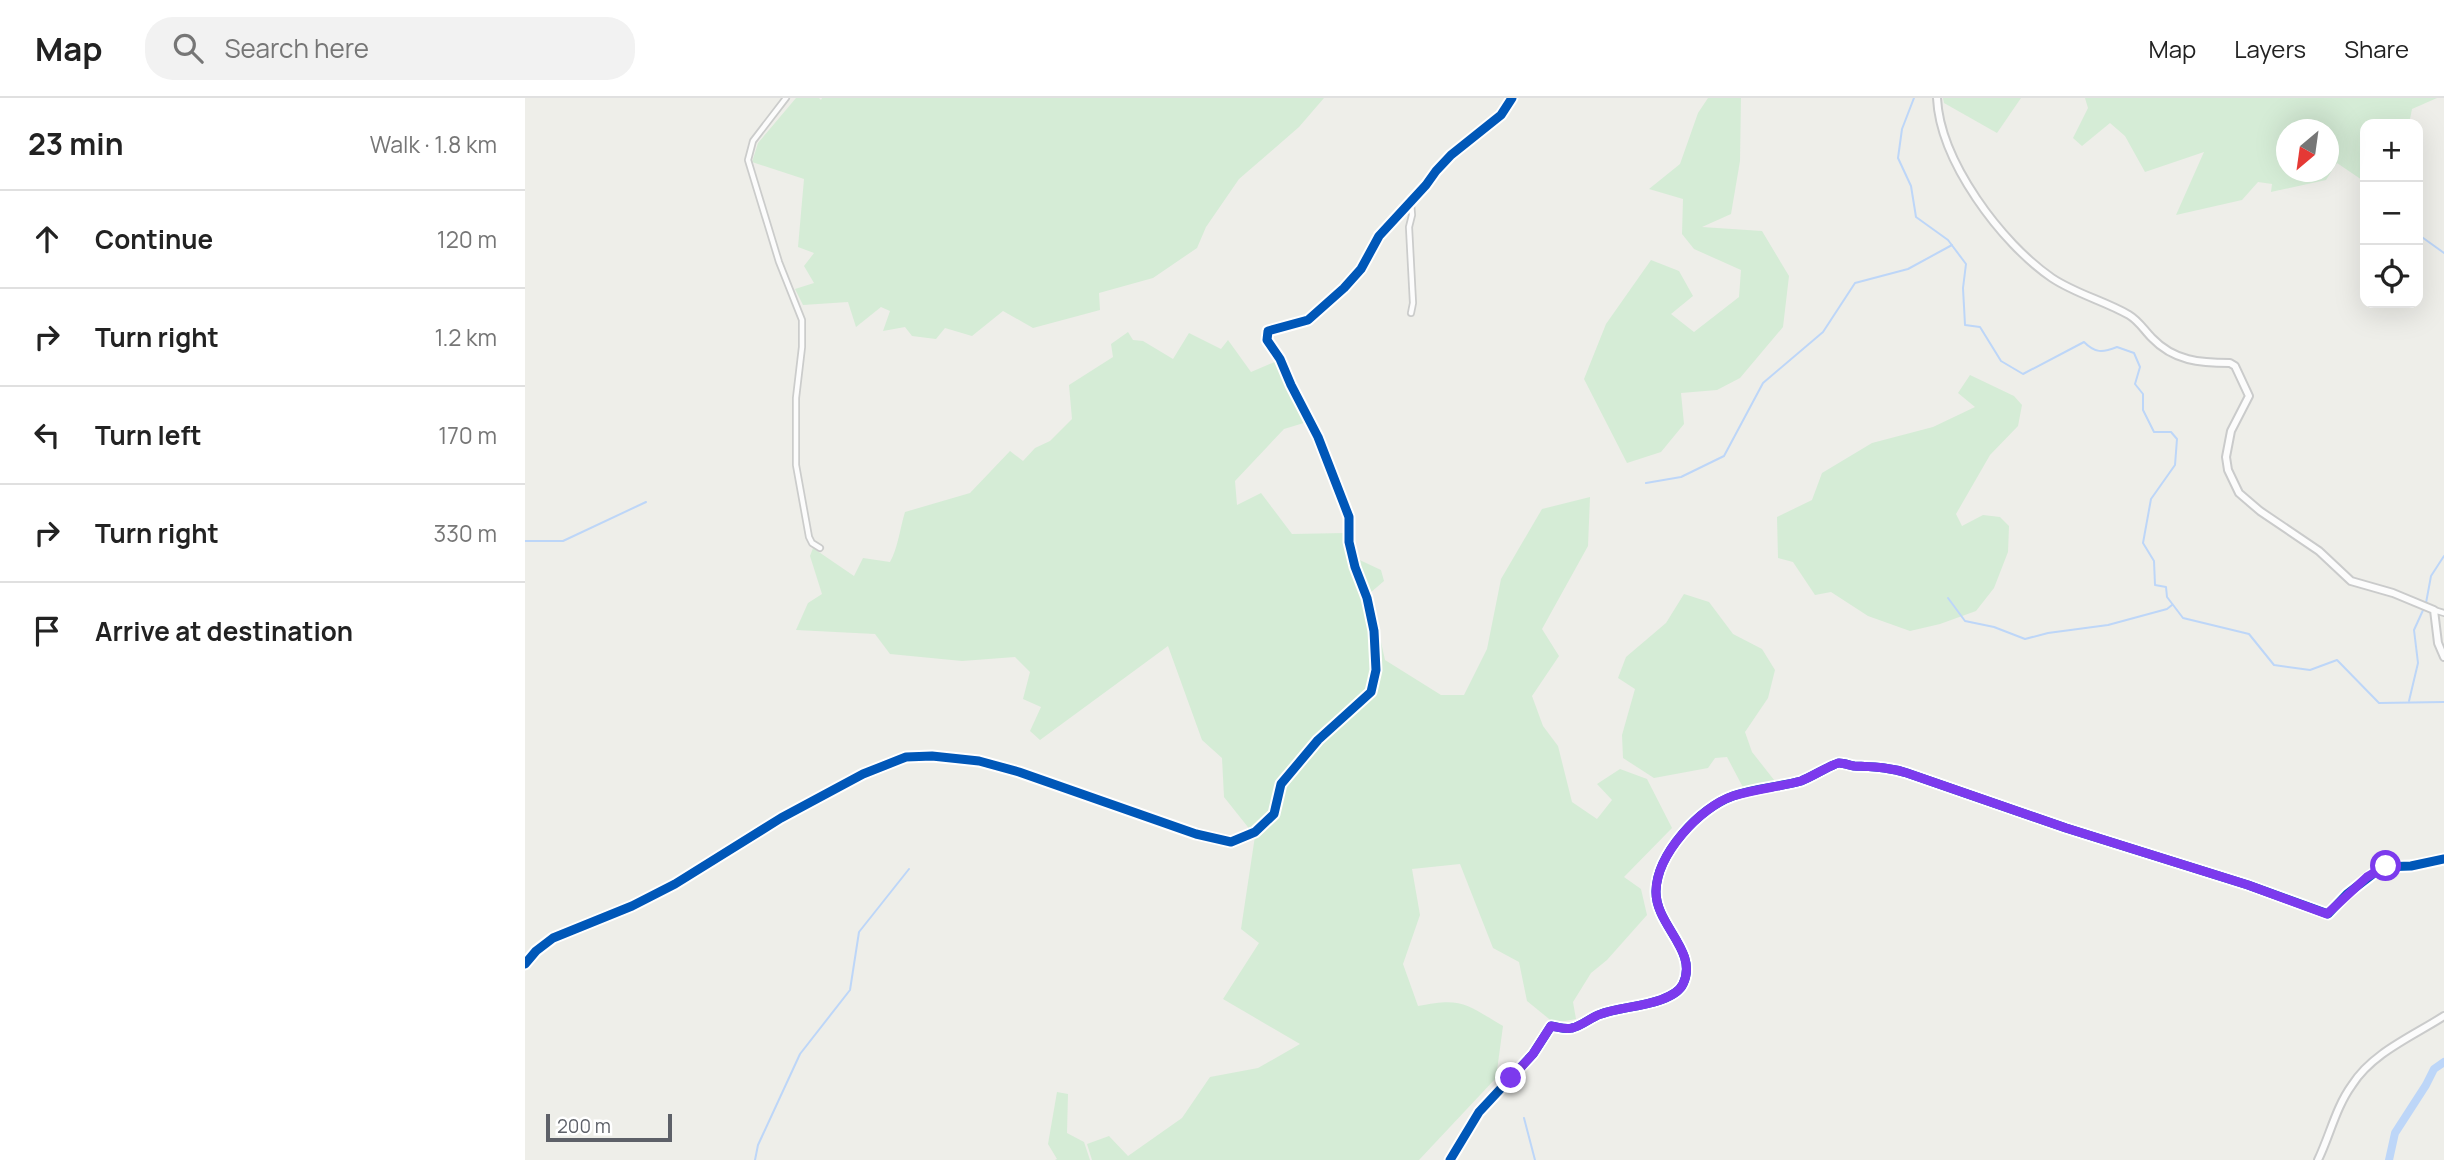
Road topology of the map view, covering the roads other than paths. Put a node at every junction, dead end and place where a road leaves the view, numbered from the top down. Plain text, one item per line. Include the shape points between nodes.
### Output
1 (786, 98) edge
2 (1512, 98) edge
3 (1937, 98) edge
4 (1411, 202) junction
5 (1411, 313) dead end
6 (820, 548) dead end
7 (2433, 609) junction
8 (2444, 613) edge
9 (2441, 640) edge
10 (2444, 657) edge
11 (2444, 859) edge
12 (525, 964) edge
13 (2444, 1016) edge
14 (1450, 1160) edge
15 (2318, 1160) edge

1 - 6 street via 753,141 748,160 802,320 796,465 809,537
2 - 4 street via 1501,115 1451,155
3 - 7 street via 1941,126 1958,165 2001,230 2032,262 2070,288 2132,317 2173,355 2235,366 2249,396 2231,431 2226,457 2239,493 2319,551 2351,581
4 - 5 street
4 - 12 street via 1379,236 1361,269 1327,304 1308,320 1268,331 1268,340 1318,437 1349,517 1349,542 1374,631 1375,670 1371,692 1310,749 1281,784 1273,814 1255,832 1231,842 979,761 906,757 863,774 781,818 640,902 552,937
7 - 8 street
7 - 9 street
9 - 10 street
11 - 14 street via 2382,867 2327,914 1907,773 1837,763 1800,781 1728,798 1680,836 1655,889 1664,923 1685,955 1683,985 1661,1000 1606,1012 1573,1028 1551,1026 1533,1054 1479,1112
13 - 15 street via 2377,1058 2357,1077

